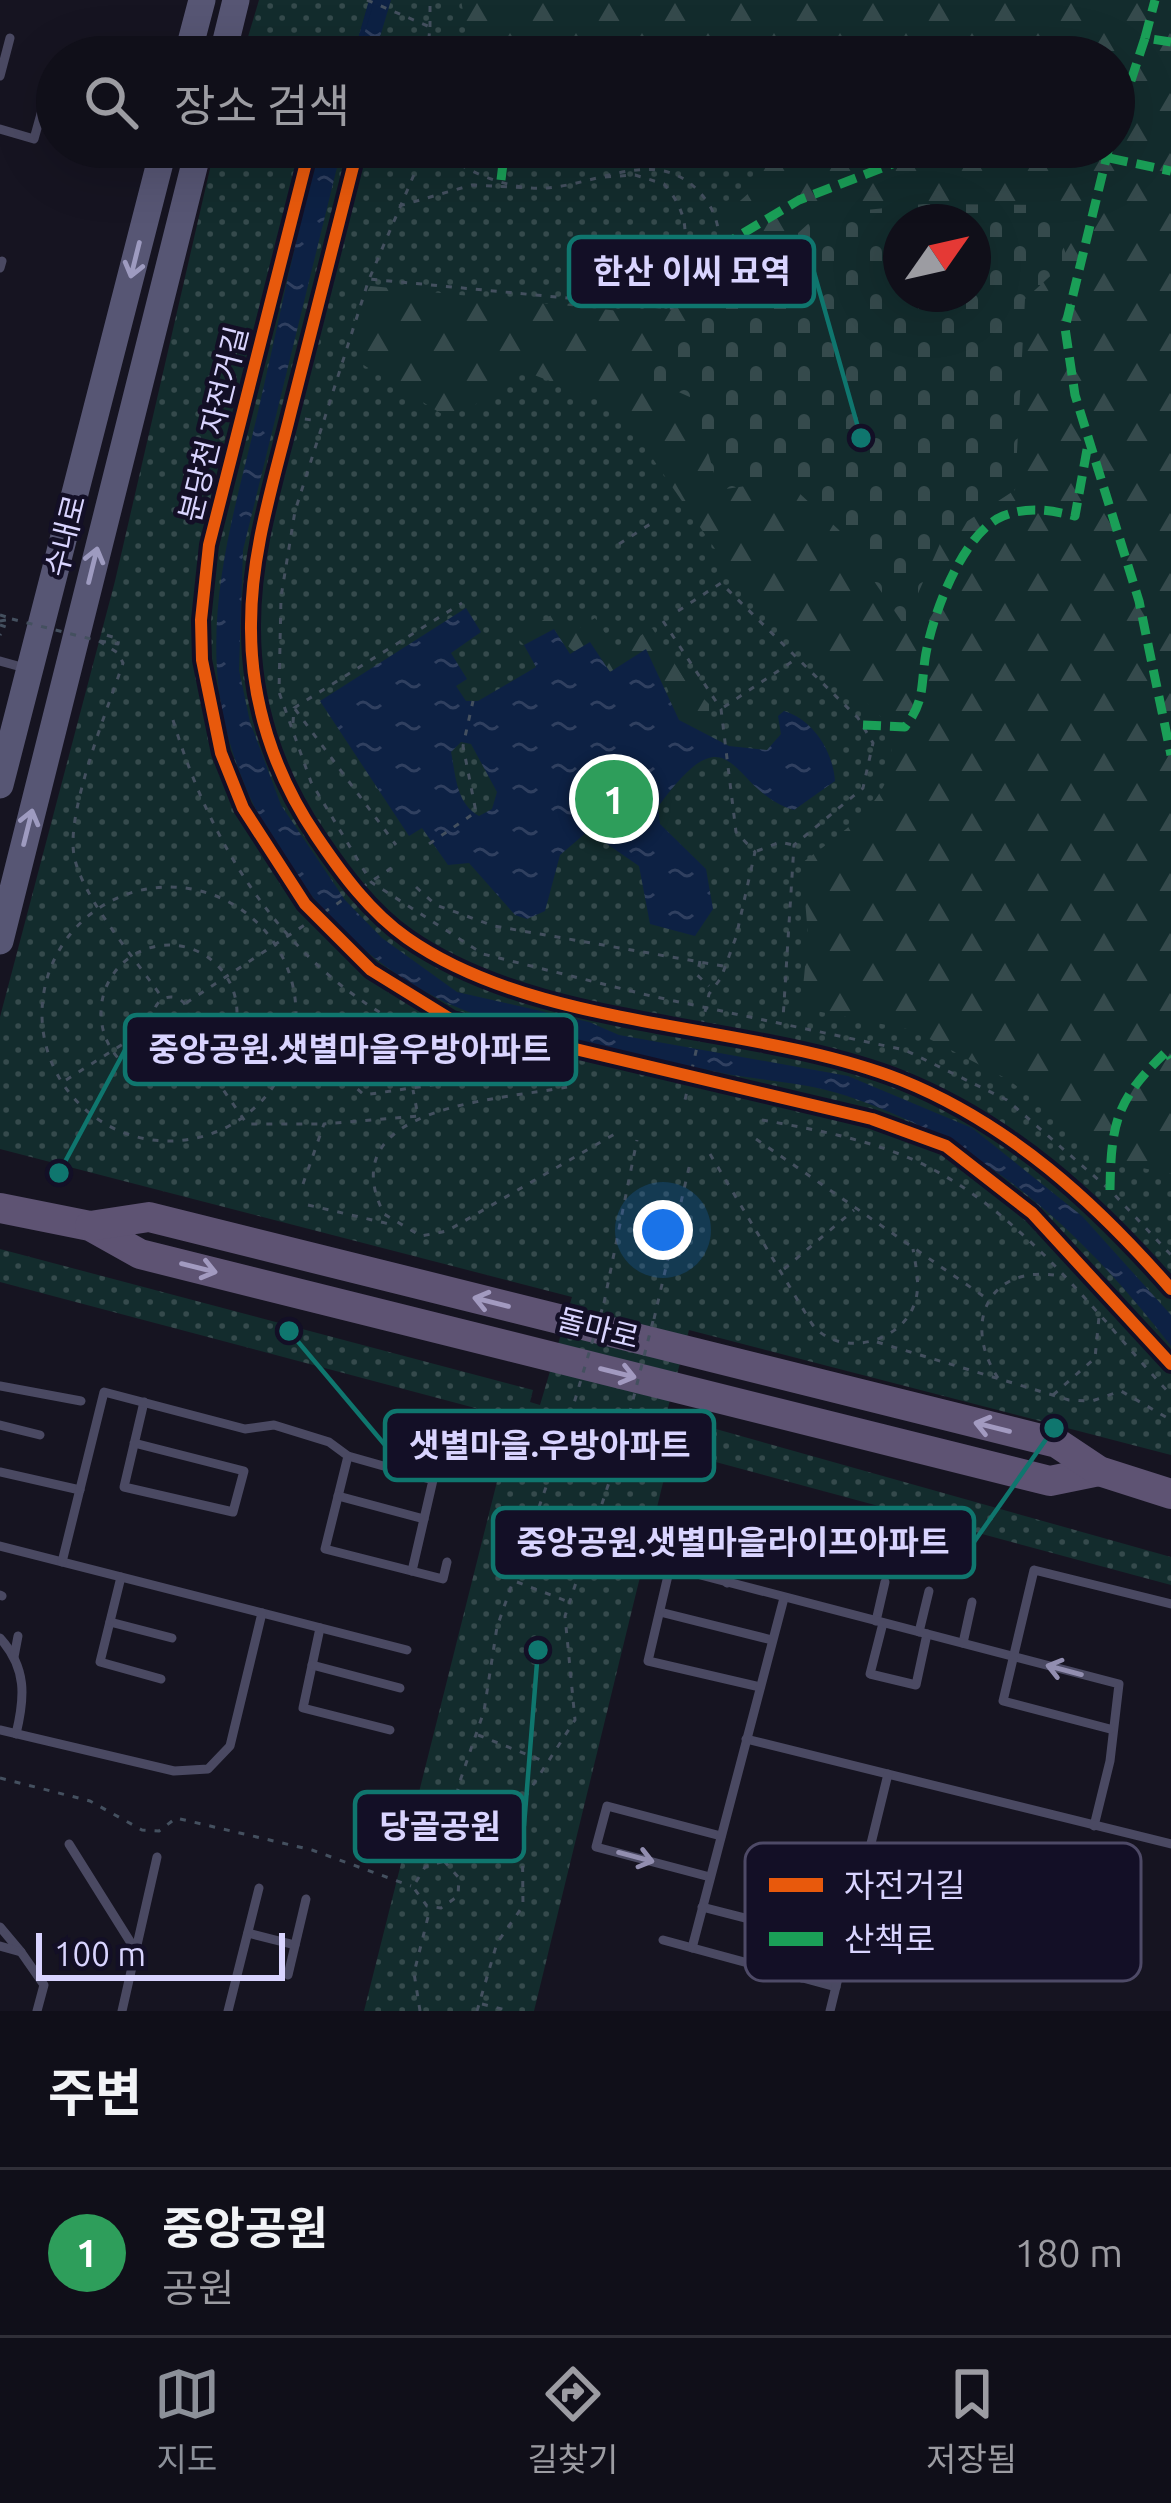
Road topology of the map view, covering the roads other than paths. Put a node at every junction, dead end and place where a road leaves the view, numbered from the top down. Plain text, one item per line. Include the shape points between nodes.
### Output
1 (202, 0) edge
2 (236, 0) edge
3 (193, 36) edge
4 (227, 36) edge
5 (10, 38) dead end
6 (0, 76) edge
7 (0, 129) edge
8 (36, 132) edge
9 (159, 168) edge
10 (194, 168) edge
11 (0, 661) edge
12 (30, 669) junction
13 (0, 785) edge
14 (0, 941) edge
15 (0, 1208) edge
16 (0, 1386) edge
17 (81, 1400) dead end
18 (144, 1402) junction
19 (0, 1425) edge
20 (40, 1435) dead end
21 (134, 1443) junction
22 (348, 1456) junction
23 (0, 1472) edge
24 (80, 1490) junction
25 (1171, 1494) edge
26 (338, 1496) junction
27 (424, 1519) junction
28 (692, 1541) dead end
29 (0, 1546) edge
30 (737, 1550) dead end
31 (62, 1562) junction
32 (447, 1562) dead end
33 (412, 1571) junction
34 (684, 1571) junction
35 (121, 1577) junction
36 (728, 1582) junction
37 (885, 1582) dead end
38 (929, 1591) dead end
39 (784, 1598) junction
40 (972, 1602) dead end
41 (1171, 1604) edge
42 (660, 1612) junction
43 (262, 1613) junction
44 (110, 1622) junction
45 (879, 1622) junction
46 (320, 1628) junction
47 (923, 1633) junction
48 (18, 1636) dead end
49 (0, 1638) edge
50 (172, 1638) dead end
51 (772, 1640) junction
52 (963, 1643) junction
53 (407, 1650) dead end
54 (1013, 1656) junction
55 (14, 1657) junction
56 (312, 1665) junction
57 (161, 1679) dead end
58 (760, 1687) junction
59 (400, 1688) dead end
60 (1110, 1729) junction
61 (0, 1730) edge
62 (390, 1730) dead end
63 (16, 1734) junction
64 (746, 1739) junction
65 (888, 1774) junction
66 (1094, 1826) junction
67 (721, 1836) junction
68 (871, 1843) edge
69 (70, 1844) dead end
70 (1171, 1844) edge
71 (157, 1857) dead end
72 (710, 1877) junction
73 (259, 1888) dead end
74 (306, 1899) dead end
75 (702, 1907) junction
76 (745, 1918) edge
77 (0, 1927) edge
78 (248, 1933) junction
79 (663, 1940) dead end
80 (0, 1946) edge
81 (295, 1946) junction
82 (692, 1948) junction
83 (136, 1951) junction
84 (22, 1952) junction
85 (745, 1962) edge
86 (288, 1975) dead end
87 (812, 1981) edge
88 (838, 1981) edge
89 (836, 1988) junction
90 (37, 2011) edge
91 (122, 2011) edge
92 (228, 2011) edge
93 (830, 2011) edge

1 - 3 main road
2 - 4 main road
5 - 6 lane
7 - 8 lane via 34,139
9 -> 12 main road, 수내로
14 -> 10 main road, 수내로
11 - 12 lane
12 - 13 main road, 수내로
15 - 25 main road, 돌마로 via 91,1226 140,1254 1028,1475 1050,1480 1099,1471
16 - 17 lane
18 - 21 lane
18 - 22 lane via 245,1430 274,1425
18 - 24 lane via 104,1392
19 - 20 lane
21 - 21 lane via 124,1487 232,1512 244,1471
22 - 26 lane
22 - 27 lane via 433,1480
23 - 24 lane
24 - 31 lane
26 - 27 lane
26 - 33 lane via 325,1549
27 - 33 lane
28 - 34 lane
29 - 31 lane
30 - 36 lane
31 - 35 lane
32 - 33 lane via 443,1580
34 - 36 lane
34 - 42 lane via 670,1567
35 - 43 lane
35 - 44 lane
36 - 39 lane
37 - 45 lane
38 - 47 lane
39 - 45 lane
39 - 51 lane
40 - 52 lane
41 - 54 lane via 1034,1570
42 - 51 lane
42 - 58 lane via 648,1661
43 - 46 lane
43 - 63 lane via 230,1746 208,1769 173,1771
44 - 50 lane
44 - 57 lane via 100,1662
45 - 47 lane
45 - 47 lane via 870,1674 916,1685
46 - 53 lane
46 - 56 lane
47 - 52 lane
48 - 55 lane
49 - 55 lane
51 - 58 lane
52 - 54 lane
60 -> 54 lane via 1119,1684
54 - 60 lane via 1003,1701
55 - 63 lane via 24,1690
56 - 59 lane
56 - 62 lane via 303,1708
58 - 64 lane
60 - 66 lane
61 - 63 lane
64 - 65 lane
64 - 67 lane
65 - 66 lane
65 - 68 lane
66 - 70 lane
67 - 72 lane
67 -> 72 lane via 607,1806 596,1847
69 - 83 lane
71 - 83 lane
72 - 75 lane
73 - 78 lane
74 - 81 lane
75 - 76 lane
75 - 82 lane
77 - 84 lane
78 - 81 lane
78 - 92 lane
79 - 82 lane
80 - 84 lane
81 - 86 lane
82 - 85 lane
83 - 91 lane
84 - 90 lane via 44,1985
87 - 89 lane
88 - 89 lane
89 - 93 lane

